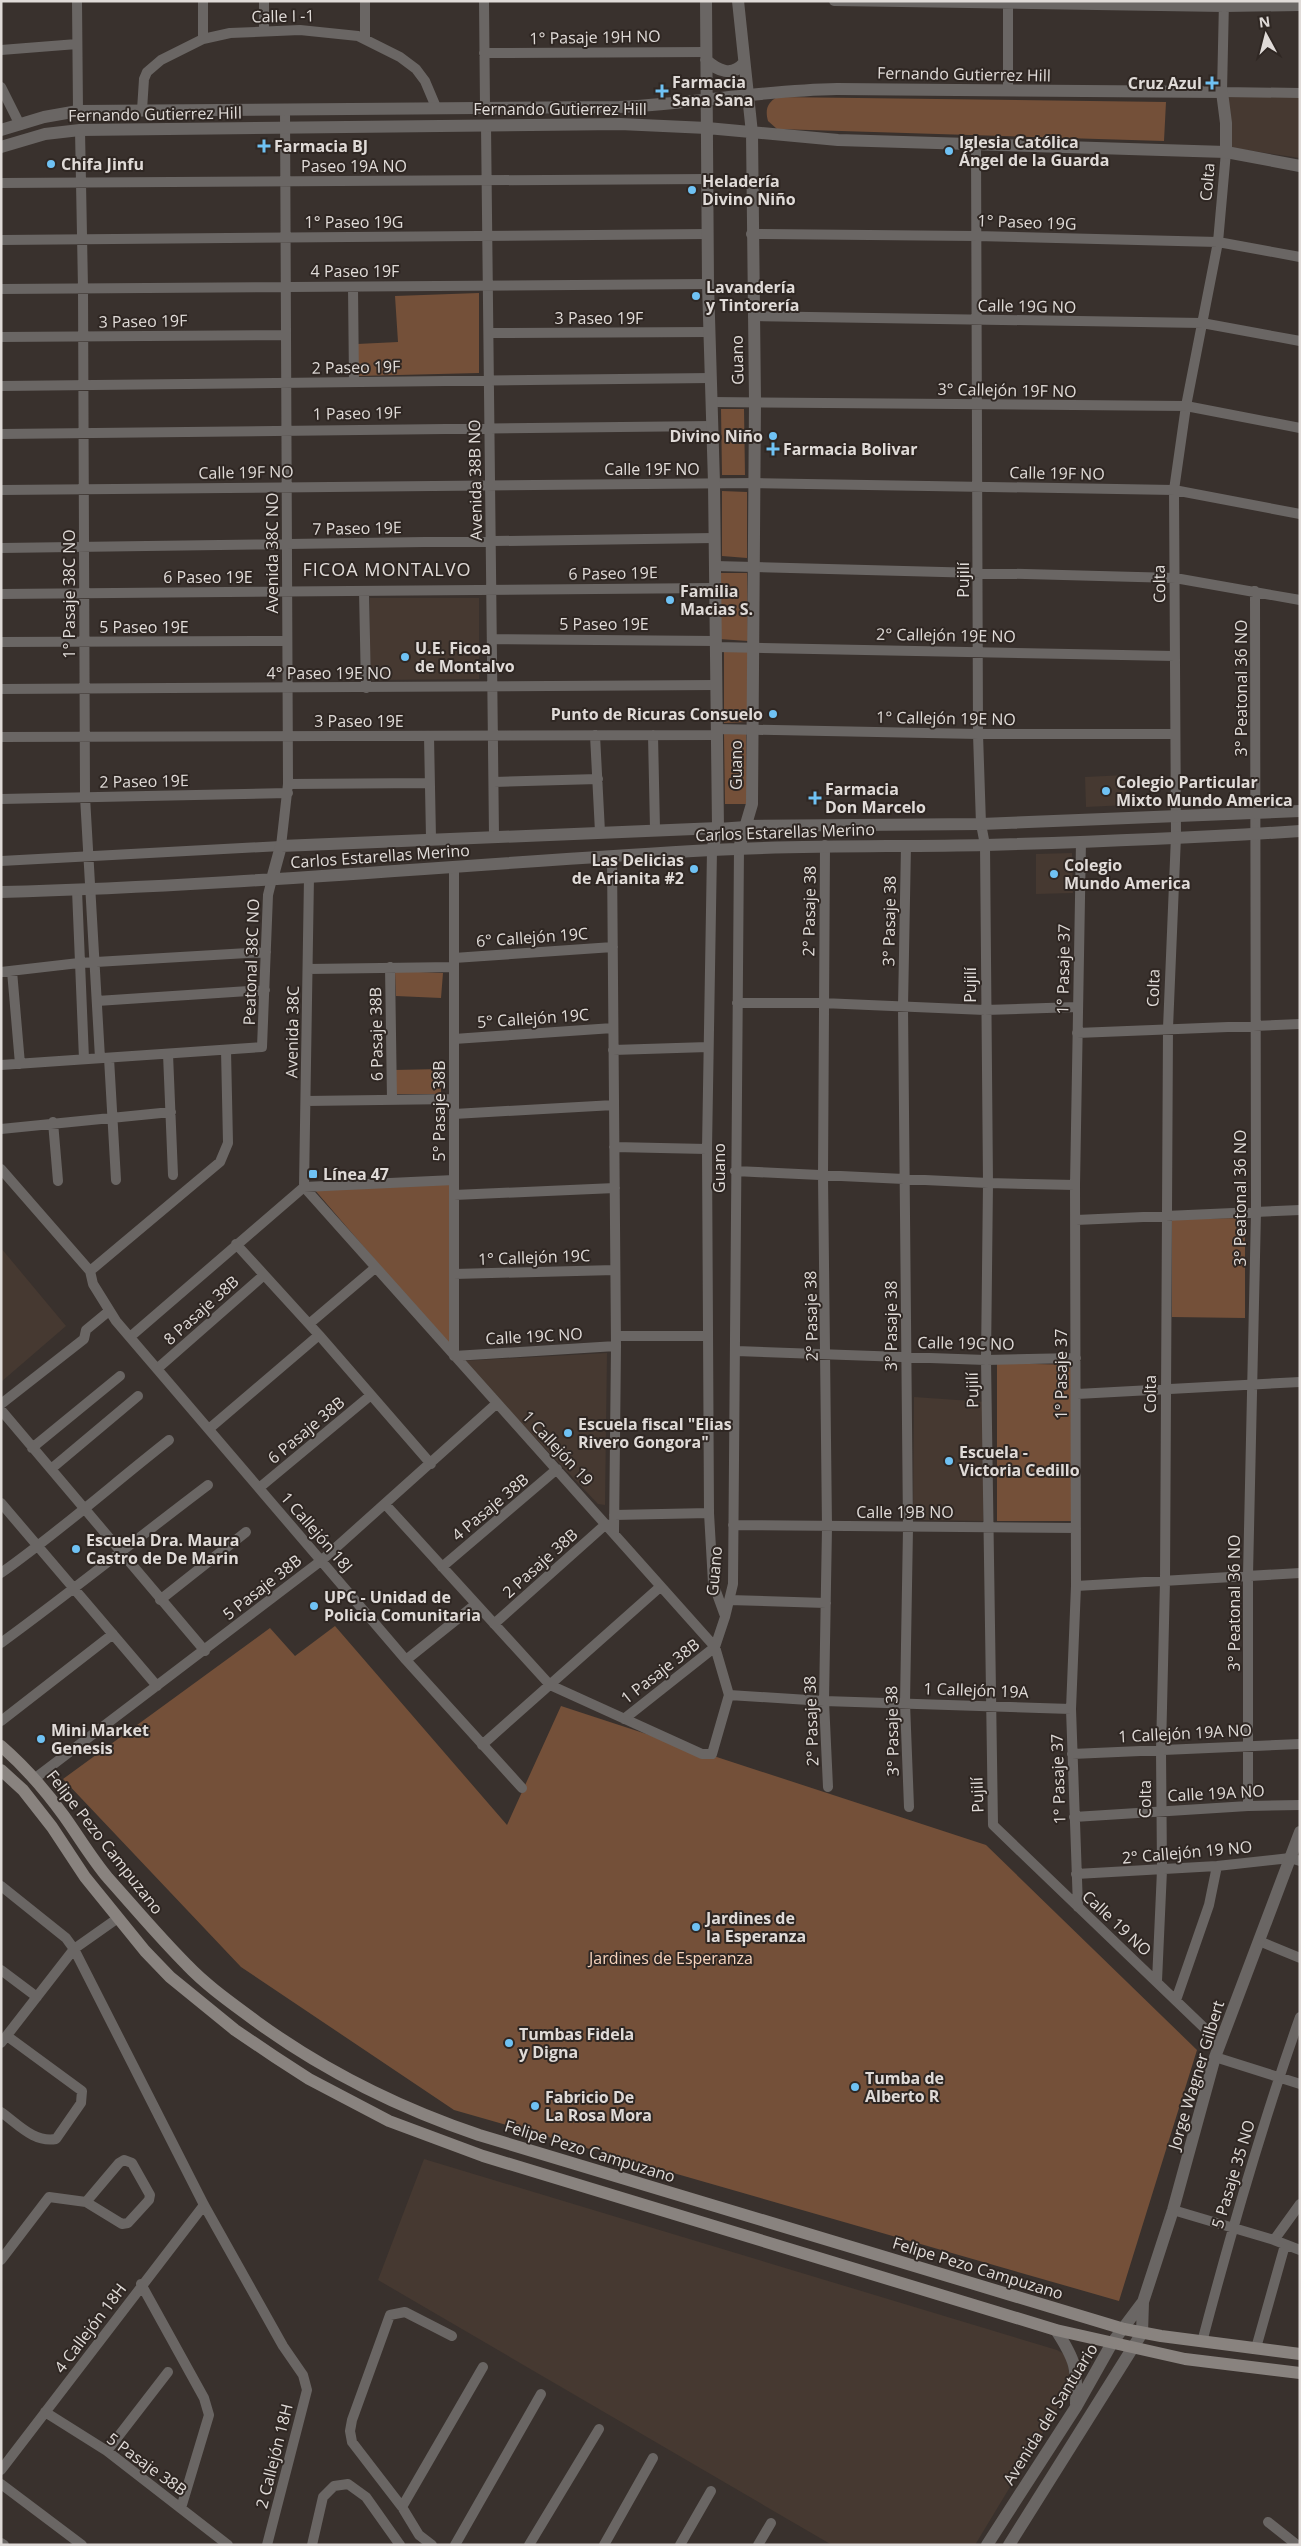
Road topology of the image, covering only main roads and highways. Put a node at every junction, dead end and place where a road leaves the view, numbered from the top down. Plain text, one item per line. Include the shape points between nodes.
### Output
1 (1, 1746) edge
2 (1, 1770) edge
3 (1300, 2354) edge
4 (1300, 2373) edge

1 - 3 main road, Felipe Pezo Campuzano via 63,1814 106,1875 188,1966 222,1997 292,2047 349,2081 416,2113 479,2135 1124,2329
2 - 4 main road, Felipe Pezo Campuzano via 23,1790 52,1826 85,1877 170,1977 235,2030 308,2079 390,2120 483,2156 1056,2330 1204,2362

